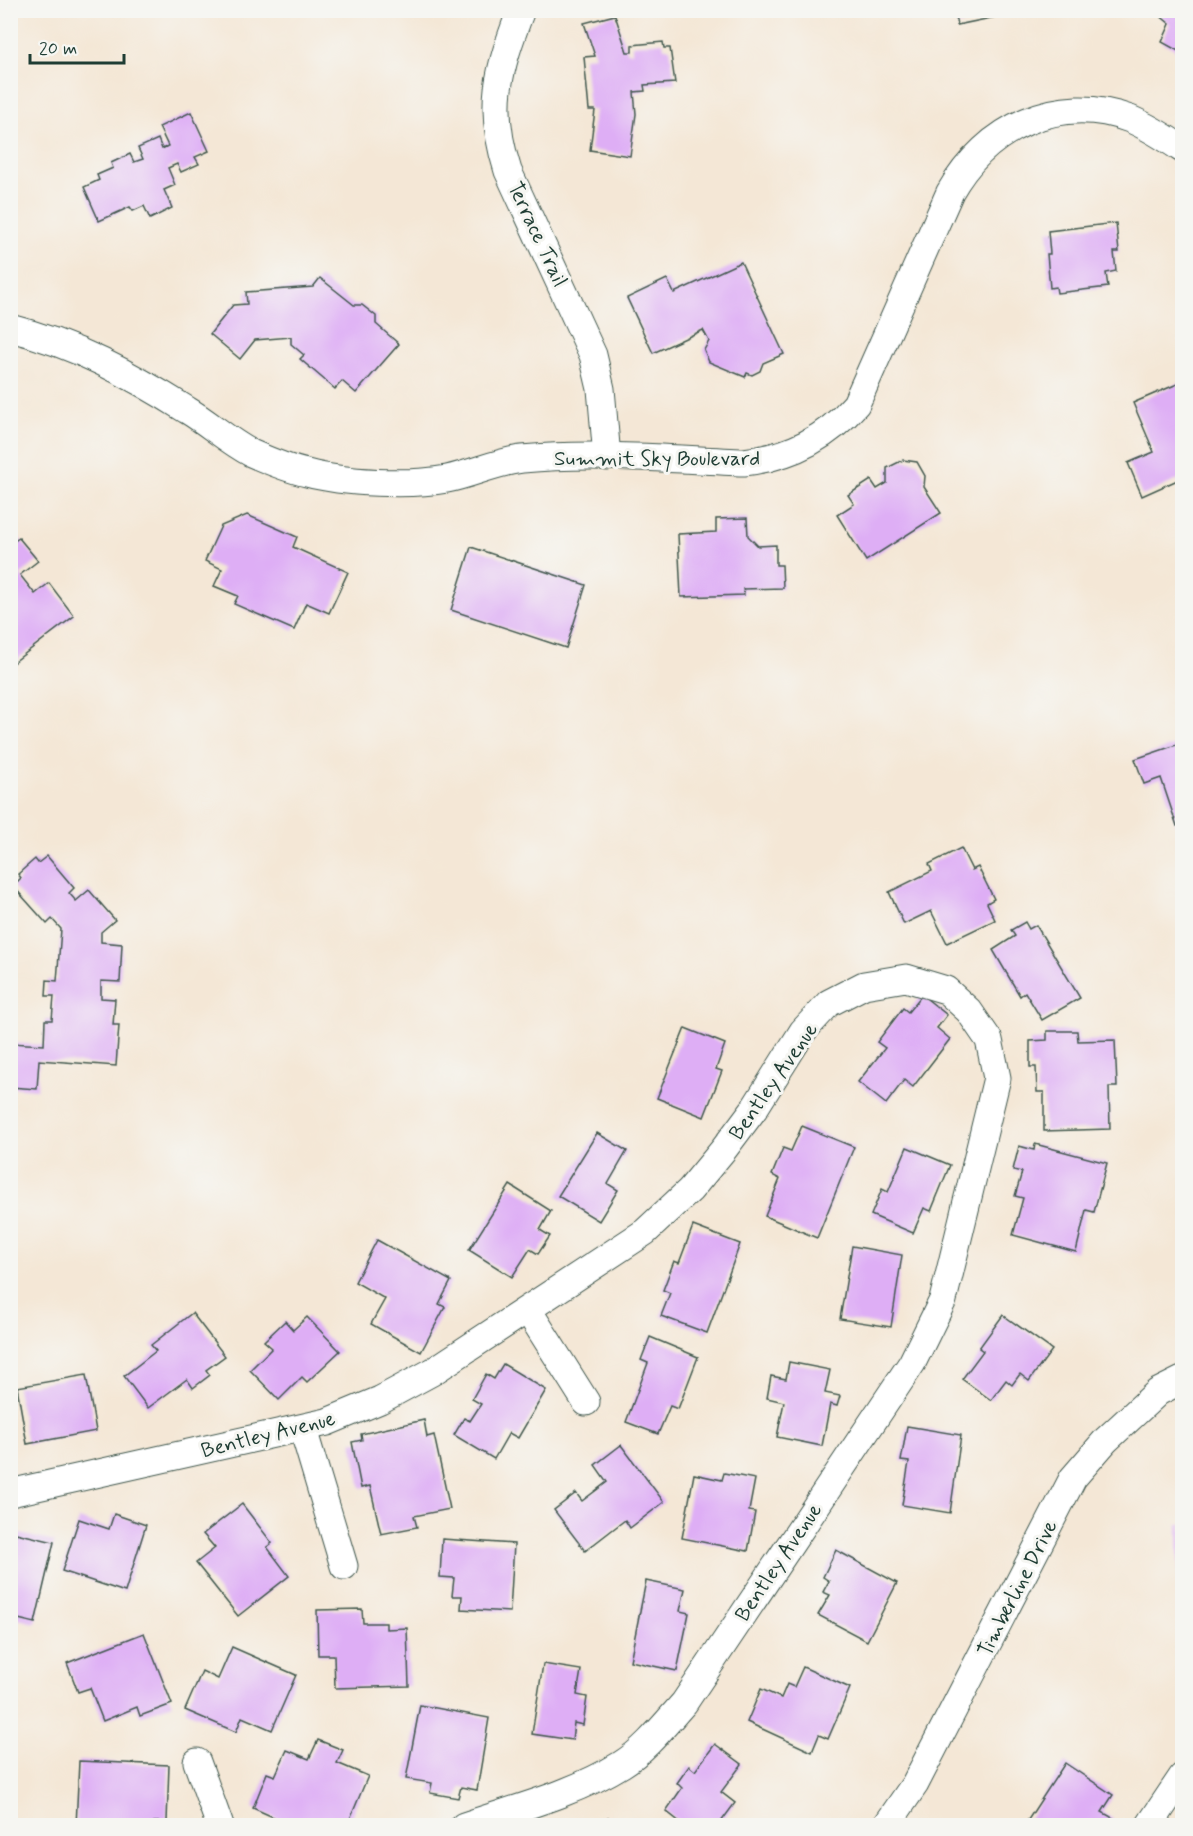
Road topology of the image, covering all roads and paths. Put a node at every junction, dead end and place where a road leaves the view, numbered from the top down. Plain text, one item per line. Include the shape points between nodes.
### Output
1 (521, 10) edge
2 (1182, 149) edge
3 (10, 328) edge
4 (607, 457) junction
5 (528, 1310) junction
6 (1182, 1380) edge
7 (586, 1402) dead end
8 (303, 1429) junction
9 (10, 1493) edge
10 (344, 1566) dead end
11 (197, 1762) dead end
12 (1182, 1777) edge
13 (220, 1826) edge
14 (464, 1826) edge
15 (886, 1826) edge
16 (1149, 1826) edge

1 - 4 street, Terrace Trail via 498,80 496,109 501,149 593,355 601,390
2 - 4 street, Summit Sky Boulevard via 1131,120 1085,109 1060,111 1017,126 982,149 958,177 865,388 856,404 830,431 796,450 753,461
3 - 4 street, Summit Sky Boulevard via 96,359 180,405 250,452 326,478 427,481 521,459
5 - 7 street
5 - 8 street, Bentley Avenue via 432,1372 380,1400
5 - 14 street, Bentley Avenue via 645,1232 690,1190 754,1109 803,1031 829,1004 864,985 906,978 946,990 969,1011 989,1040 997,1078 990,1113 943,1300 912,1363 684,1703 652,1738 623,1763 576,1788
6 - 15 street, Timberline Drive via 1158,1392 1106,1440 1073,1478 915,1784
8 - 9 street, Bentley Avenue
8 - 10 street
11 - 13 street
12 - 16 street

